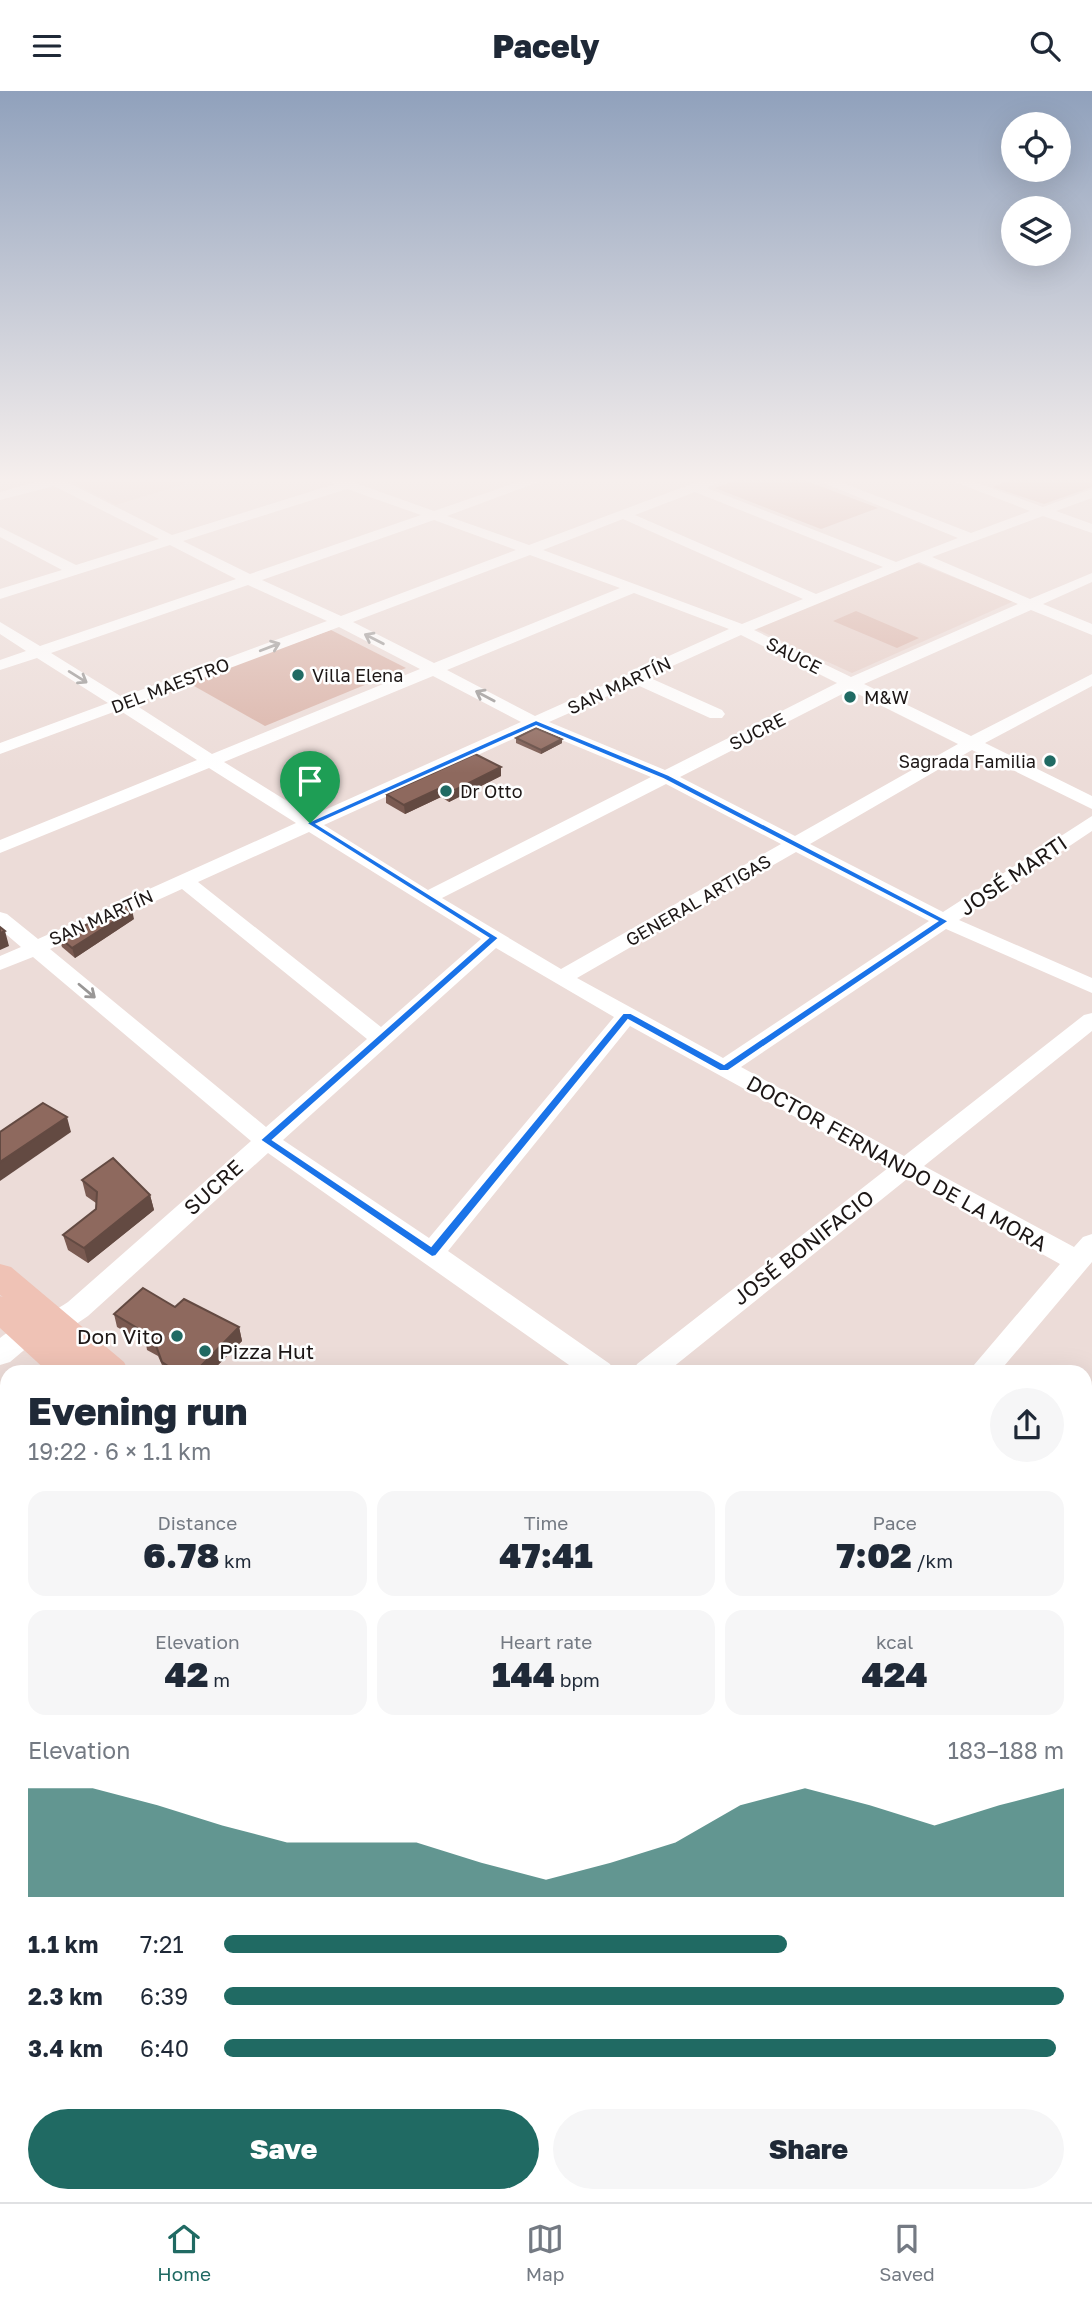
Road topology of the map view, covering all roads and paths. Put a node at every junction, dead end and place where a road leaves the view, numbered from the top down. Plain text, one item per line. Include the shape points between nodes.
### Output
1 (57, 576) edge
2 (241, 576) edge
3 (258, 576) edge
4 (462, 576) edge
5 (604, 576) edge
6 (762, 576) edge
7 (875, 576) edge
8 (963, 576) edge
9 (1092, 577) edge
10 (248, 579) junction
11 (635, 587) junction
12 (0, 594) edge
13 (816, 599) junction
14 (1028, 603) junction
15 (340, 621) junction
16 (0, 627) edge
17 (742, 629) junction
18 (1092, 630) edge
19 (38, 652) junction
20 (0, 665) edge
21 (434, 670) junction
22 (634, 677) junction
23 (1092, 679) edge
24 (851, 683) junction
25 (120, 704) junction
26 (716, 714) dead end
27 (536, 723) junction
28 (972, 743) junction
29 (0, 749) edge
30 (213, 761) junction
31 (666, 777) junction
32 (1092, 803) edge
33 (1092, 822) edge
34 (310, 823) junction
35 (796, 844) junction
36 (0, 847) edge
37 (183, 880) junction
38 (427, 898) junction
39 (0, 918) edge
40 (944, 921) junction
41 (495, 938) junction
42 (34, 947) junction
43 (0, 964) edge
44 (561, 978) junction
45 (1092, 986) edge
46 (627, 1015) junction
47 (1092, 1020) edge
48 (382, 1039) junction
49 (724, 1068) junction
50 (266, 1140) junction
51 (904, 1167) junction
52 (432, 1252) junction
53 (1085, 1253) edge
54 (0, 1276) edge
55 (19, 1323) edge
56 (0, 1354) edge
57 (64, 1365) edge
58 (99, 1365) edge
59 (590, 1365) edge
60 (656, 1365) edge
61 (988, 1365) edge

1 - 12 street
2 - 10 street
3 - 10 street
4 - 15 street, DEL MAESTRO
5 - 11 street, SAUCE
6 - 13 street
7 - 13 street, SAN MARTÍN
8 - 14 street
9 - 14 street, SUCRE
10 - 15 street
10 - 19 street
11 - 17 street, SAUCE
11 - 21 street
13 - 17 street, SAN MARTÍN
14 - 18 street
14 - 24 street, SUCRE
21 -> 15 street
25 -> 15 street, DEL MAESTRO
16 - 19 street, DOCTOR FERNANDO DE LA MORA
17 - 22 street, SAN MARTÍN
17 - 24 street, SAUCE
19 - 20 street
19 -> 25 street, DOCTOR FERNANDO DE LA MORA
27 -> 21 street
21 - 30 street
22 - 26 street
22 - 27 street, SAN MARTÍN
23 - 28 street, GENERAL ARTIGAS
24 - 28 street, SAUCE
24 - 31 street, SUCRE
25 - 29 street, DEL MAESTRO
25 - 30 street, DOCTOR FERNANDO DE LA MORA
27 - 31 street
27 - 34 street, SAN MARTÍN
28 - 32 street, SAUCE
28 - 35 street, GENERAL ARTIGAS
30 - 34 street, DOCTOR FERNANDO DE LA MORA
30 - 36 street
31 - 35 street
31 - 38 street, SUCRE
33 - 40 street, JOSÉ MARTI
34 - 37 street, SAN MARTÍN
34 - 38 street, DOCTOR FERNANDO DE LA MORA
35 - 40 street
35 - 44 street, GENERAL ARTIGAS
37 - 42 street, SAN MARTÍN
37 - 48 street
38 - 41 street, DOCTOR FERNANDO DE LA MORA
39 - 42 street
40 - 45 street
40 - 49 street, JOSÉ MARTI
41 - 44 street, DOCTOR FERNANDO DE LA MORA
41 - 48 street, SUCRE
42 - 43 street, SAN MARTÍN
42 -> 50 street
44 - 46 street, DOCTOR FERNANDO DE LA MORA
46 - 49 street, DOCTOR FERNANDO DE LA MORA
46 - 52 street
47 - 51 street, JOSÉ BONIFACIO
48 - 50 street, SUCRE
49 - 51 street, DOCTOR FERNANDO DE LA MORA
50 - 52 street
50 - 55 street, SUCRE via 78,1309
51 - 53 street, DOCTOR FERNANDO DE LA MORA
51 - 60 street, JOSÉ BONIFACIO
52 - 59 street
53 - 61 street
54 - 55 main road
55 - 56 street, SUCRE
55 - 57 main road
55 - 58 main road

